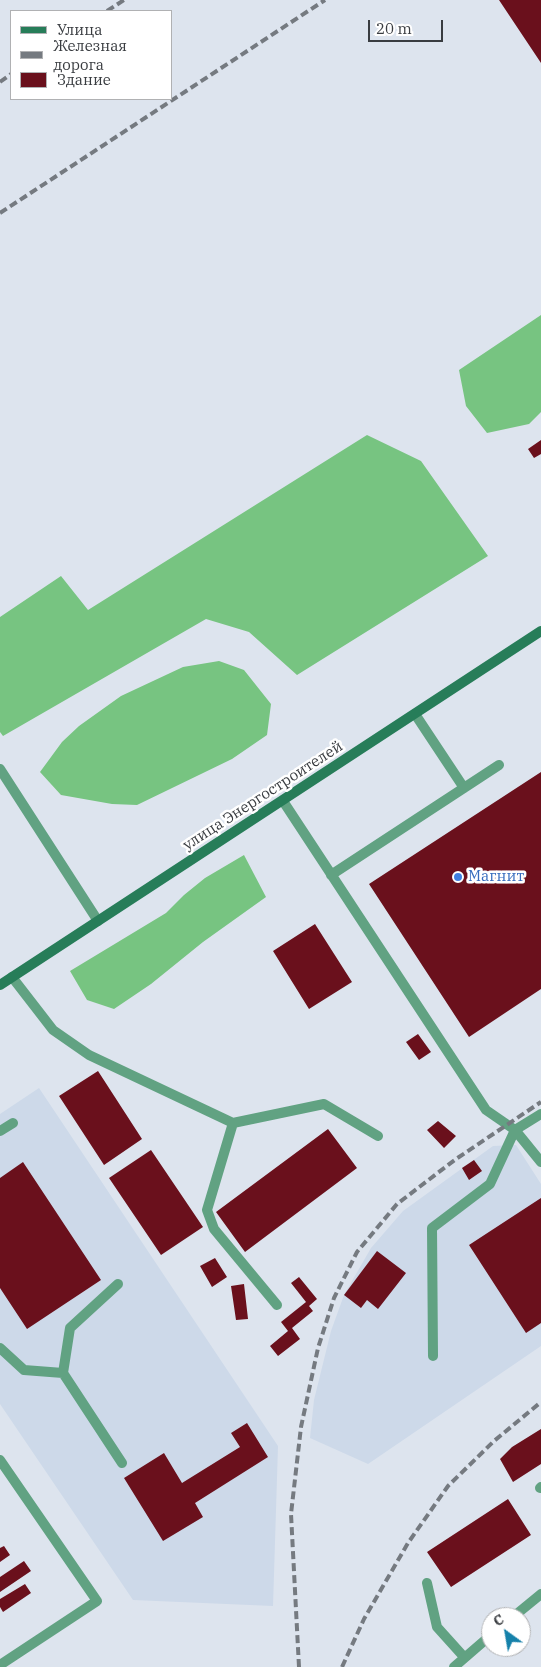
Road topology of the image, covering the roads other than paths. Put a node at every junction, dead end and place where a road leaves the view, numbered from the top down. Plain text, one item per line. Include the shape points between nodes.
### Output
1 (541, 631) edge
2 (416, 714) junction
3 (499, 765) dead end
4 (0, 769) edge
5 (464, 788) junction
6 (283, 801) junction
7 (331, 875) junction
8 (98, 921) junction
9 (12, 977) junction
10 (0, 985) edge
11 (541, 1114) edge
12 (13, 1123) dead end
13 (233, 1123) junction
14 (515, 1130) junction
15 (0, 1131) edge
16 (378, 1136) dead end
17 (541, 1162) edge
18 (118, 1284) dead end
19 (277, 1305) dead end
20 (0, 1348) edge
21 (432, 1356) dead end
22 (64, 1373) junction
23 (0, 1460) edge
24 (122, 1463) dead end
25 (427, 1583) dead end
26 (541, 1594) edge
27 (525, 1607) edge
28 (481, 1644) edge
29 (464, 1658) junction
30 (0, 1665) edge
31 (454, 1667) edge

1 - 2 main road, улица Энергостроителей
2 - 5 lane
2 - 6 main road, улица Энергостроителей
3 - 5 lane
4 - 8 lane
5 - 7 lane
6 - 7 lane
6 - 8 main road, улица Энергостроителей
7 - 14 lane via 486,1110
8 - 9 main road, улица Энергостроителей
9 - 10 main road, улица Энергостроителей
9 - 13 lane via 53,1030 89,1055
11 - 14 lane
12 - 15 lane
13 - 16 lane via 324,1104
13 - 19 lane via 206,1210 214,1229
14 - 17 lane
14 - 21 lane via 490,1184 432,1228
18 - 22 lane via 70,1328
20 - 22 lane via 24,1370
22 - 24 lane
23 - 30 lane via 97,1602
25 - 29 lane via 437,1627
26 - 27 lane
28 - 29 lane
29 - 31 lane

